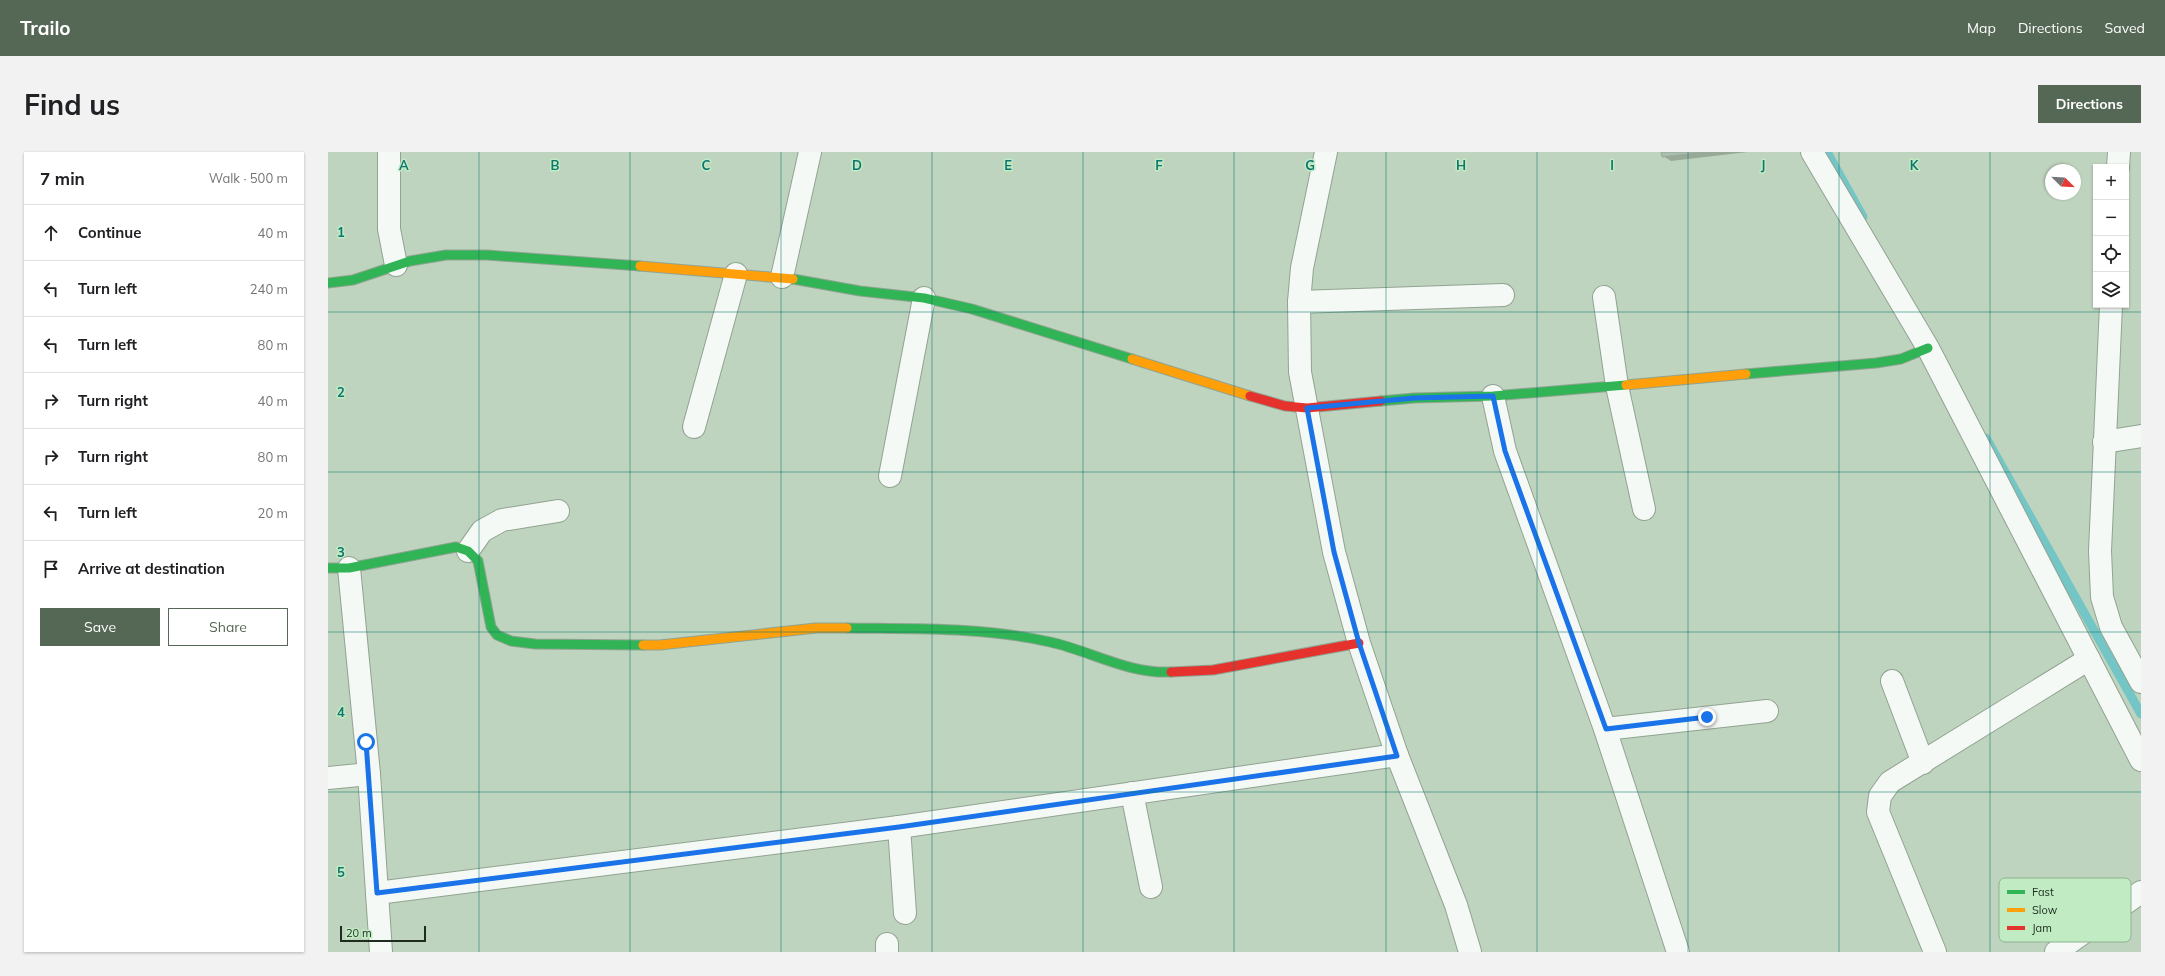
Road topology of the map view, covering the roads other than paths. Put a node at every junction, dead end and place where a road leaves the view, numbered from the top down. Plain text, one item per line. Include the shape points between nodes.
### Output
1 (388, 152) edge
2 (810, 152) edge
3 (1326, 152) edge
4 (1812, 152) edge
5 (2119, 152) edge
6 (2118, 164) edge
7 (396, 265) junction
8 (736, 274) junction
9 (782, 276) junction
10 (328, 283) edge
11 (1503, 294) dead end
12 (1604, 297) dead end
13 (924, 298) junction
14 (1299, 302) junction
15 (2111, 308) edge
16 (1928, 348) junction
17 (1617, 386) junction
18 (1493, 396) junction
19 (1307, 408) junction
20 (694, 427) dead end
21 (2141, 436) edge
22 (2104, 442) junction
23 (890, 476) dead end
24 (1644, 509) dead end
25 (558, 511) dead end
26 (468, 551) junction
27 (338, 568) edge
28 (1359, 643) junction
29 (2089, 658) junction
30 (1892, 681) dead end
31 (2141, 682) edge
32 (1767, 711) dead end
33 (1606, 729) junction
34 (1397, 756) junction
35 (2141, 760) edge
36 (1923, 763) junction
37 (369, 774) junction
38 (328, 778) edge
39 (1132, 793) junction
40 (899, 827) junction
41 (1151, 887) dead end
42 (2141, 892) edge
43 (377, 893) junction
44 (2131, 899) edge
45 (905, 913) dead end
46 (2070, 942) edge
47 (380, 952) edge
48 (1470, 952) edge
49 (1678, 952) edge
50 (1935, 952) edge
51 (2056, 952) edge

1 - 7 street via 389,229
2 - 9 street
3 - 14 street via 1302,268
4 - 16 street
5 - 6 street
7 - 8 street via 424,258 487,255
7 - 10 street via 360,280
8 - 9 street
8 - 20 street
9 - 13 street via 860,291
11 - 14 street
12 - 17 street
13 - 19 street via 972,309 1239,393 1285,406
13 - 23 street
14 - 19 street via 1300,372
15 - 22 street
16 - 17 street via 1901,359 1876,363
16 - 29 street
17 - 18 street
17 - 24 street
18 - 19 street via 1414,398
18 - 33 street via 1505,451
19 - 28 street via 1334,552
21 - 22 street
22 - 31 street via 2100,551 2102,597 2111,627
25 - 26 street via 502,520 482,531
26 - 27 street via 456,547
26 - 28 street via 478,561 491,627 497,635 511,642 660,645 816,628 906,629 1000,634 1051,642 1130,668 1166,672 1214,670
27 - 37 street
28 - 34 street
29 - 35 street
29 - 36 street
30 - 36 street
32 - 33 street
33 - 49 street
34 - 39 street
34 - 48 street via 1456,905
36 - 50 street via 1890,782 1880,796 1878,812
37 - 38 street
37 - 43 street
39 - 40 street
39 - 41 street
40 - 43 street
40 - 45 street
42 - 44 street
43 - 47 street
46 - 51 street

